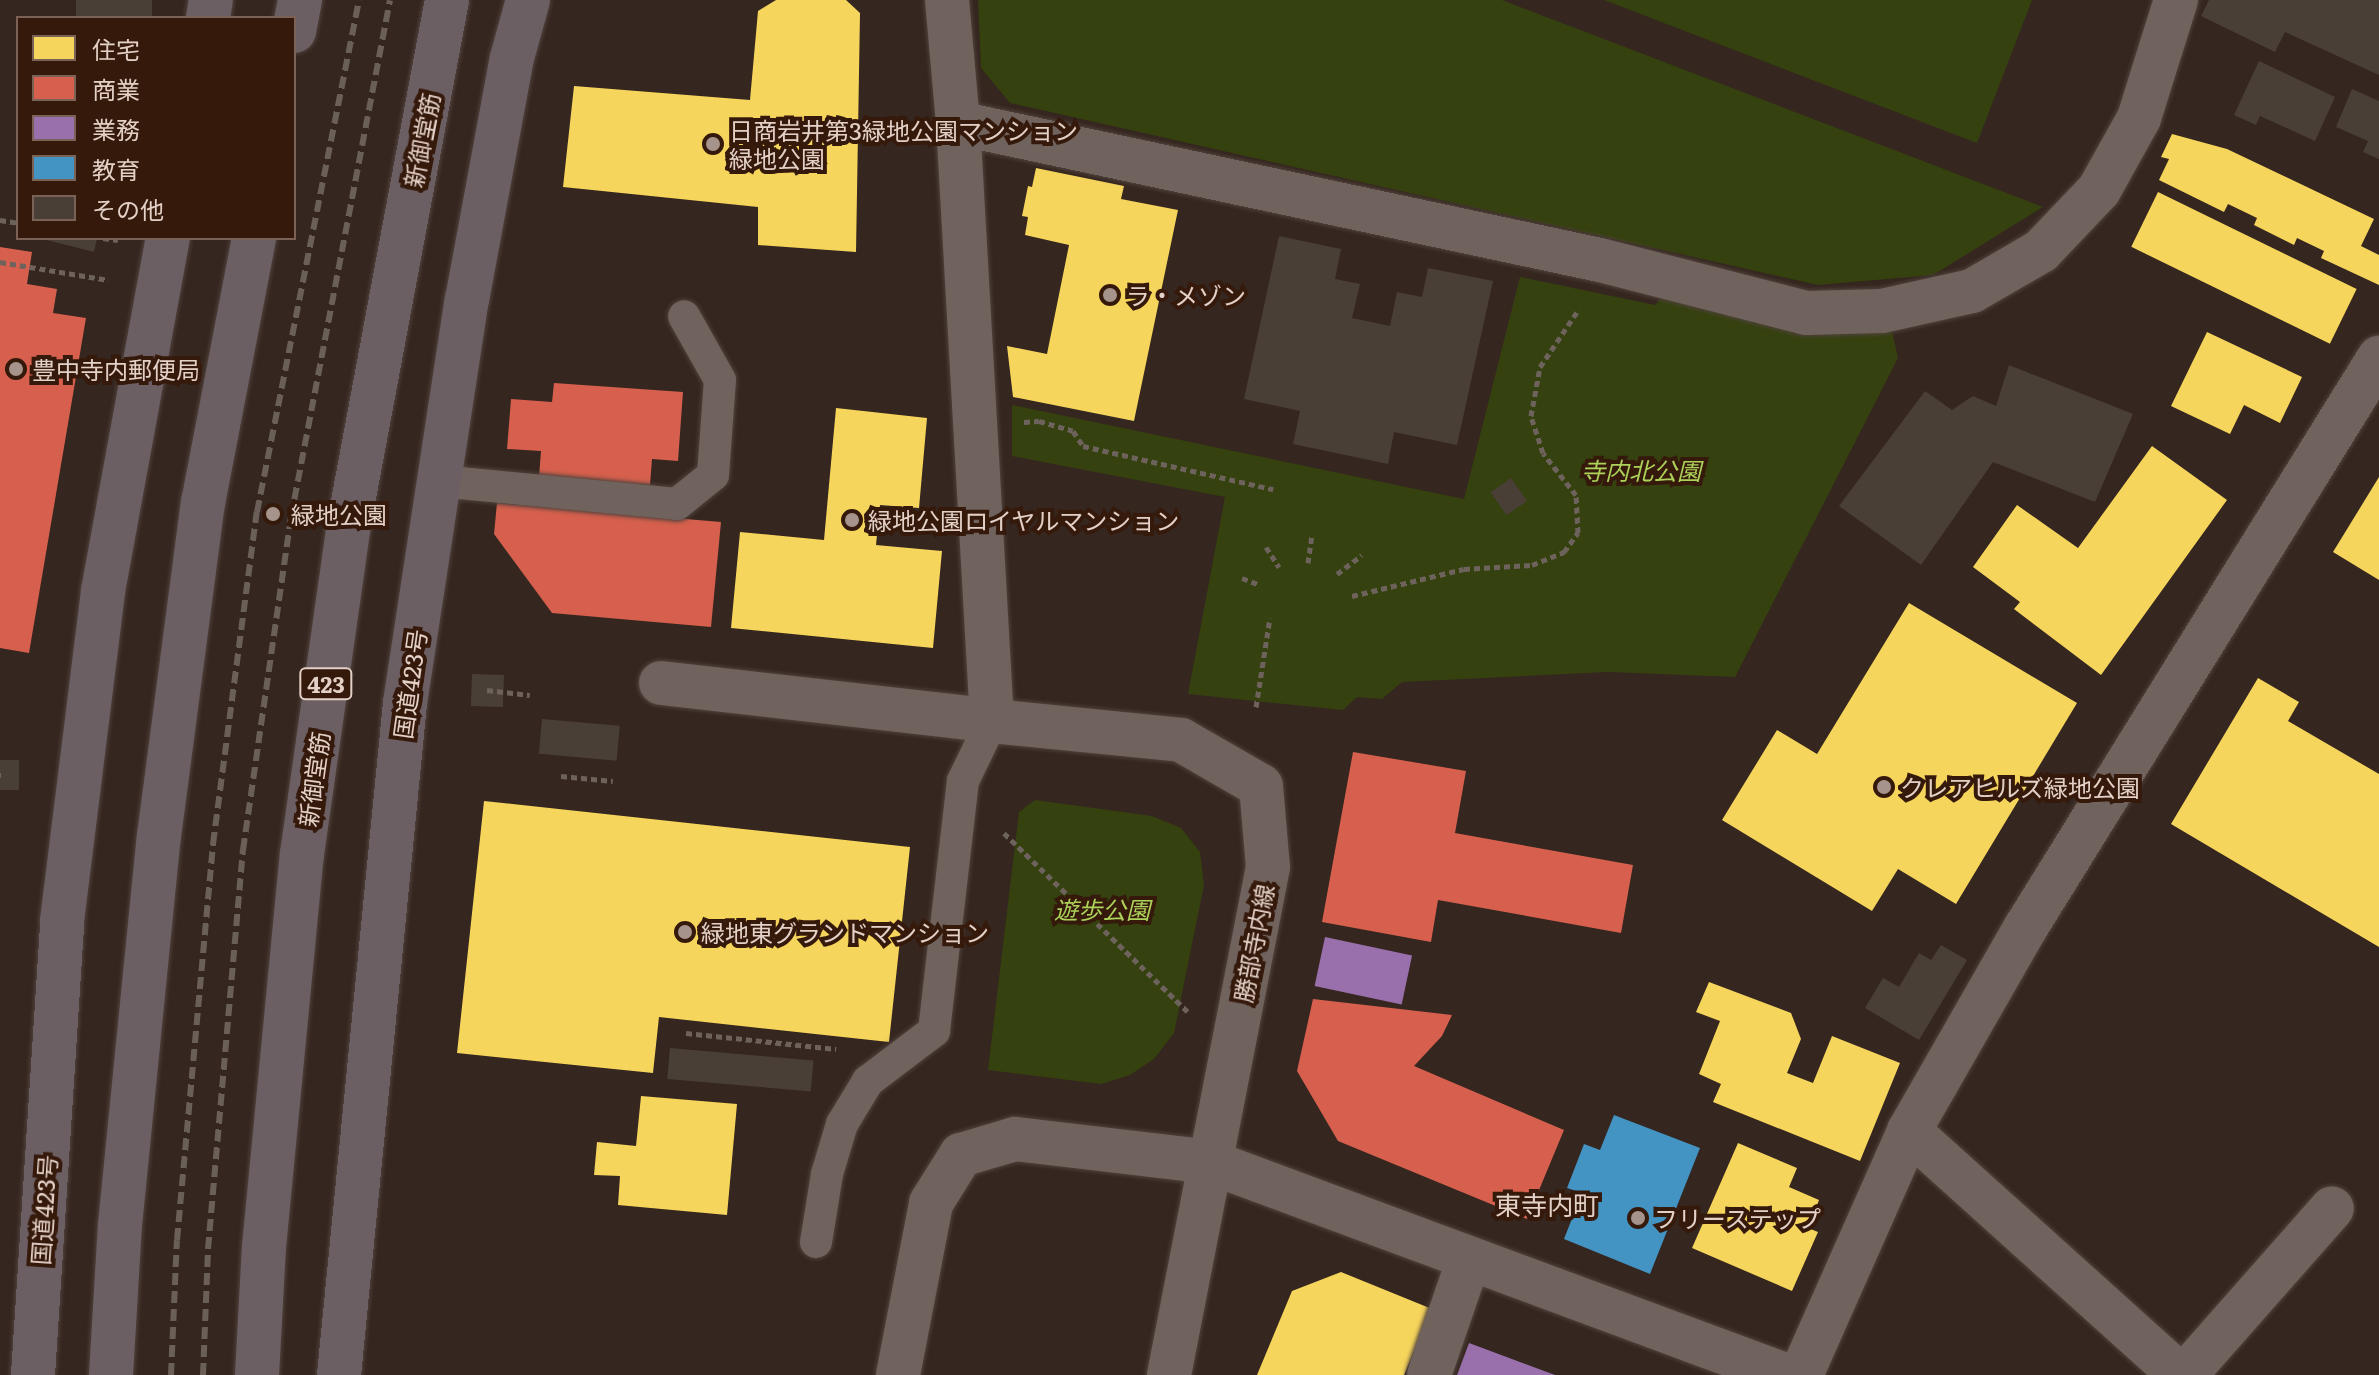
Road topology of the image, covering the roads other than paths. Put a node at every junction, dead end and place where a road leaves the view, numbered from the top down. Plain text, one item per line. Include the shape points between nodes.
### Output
1 (300, 0) edge
2 (447, 0) edge
3 (517, 0) edge
4 (528, 0) edge
5 (947, 0) edge
6 (2176, 0) edge
7 (296, 21) edge
8 (512, 58) junction
9 (958, 123) junction
10 (168, 240) edge
11 (254, 240) edge
12 (684, 316) dead end
13 (2379, 358) edge
14 (439, 481) junction
15 (661, 683) dead end
16 (992, 721) junction
17 (1909, 1131) junction
18 (1210, 1162) junction
19 (2332, 1208) dead end
20 (816, 1242) dead end
21 (1469, 1259) junction
22 (33, 1375) edge
23 (111, 1375) edge
24 (257, 1375) edge
25 (339, 1375) edge
26 (898, 1375) edge
27 (1169, 1375) edge
28 (1429, 1375) edge
29 (1785, 1375) edge
30 (1801, 1375) edge
31 (2182, 1375) edge

1 - 7 highway
2 - 24 highway, 新御堂筋 / 423 via 348,529 302,854 264,1247
3 - 8 highway
4 - 8 highway, 国道423号
5 - 9 street
6 - 9 street via 2139,118 2099,190 2041,251 1972,291 1882,311 1806,313 1600,260
8 - 14 highway, 国道423号
9 - 16 street
10 - 22 highway, 国道423号 via 103,591 62,921
11 - 23 highway via 203,503 159,836 120,1225
12 - 14 lane via 720,380 713,475 677,504
13 - 17 street via 2026,927
14 - 25 highway, 国道423号 via 405,703
15 - 16 street
16 - 18 street, 勝部寺内線 via 1181,740 1261,786 1268,867
16 - 20 lane via 963,781 934,1031 868,1081 842,1124
17 - 30 street
17 - 31 street
18 - 21 street
18 - 26 street via 1015,1139 961,1155 931,1203
18 - 27 street, 勝部寺内線
19 - 31 street
21 - 28 street
21 - 29 street

